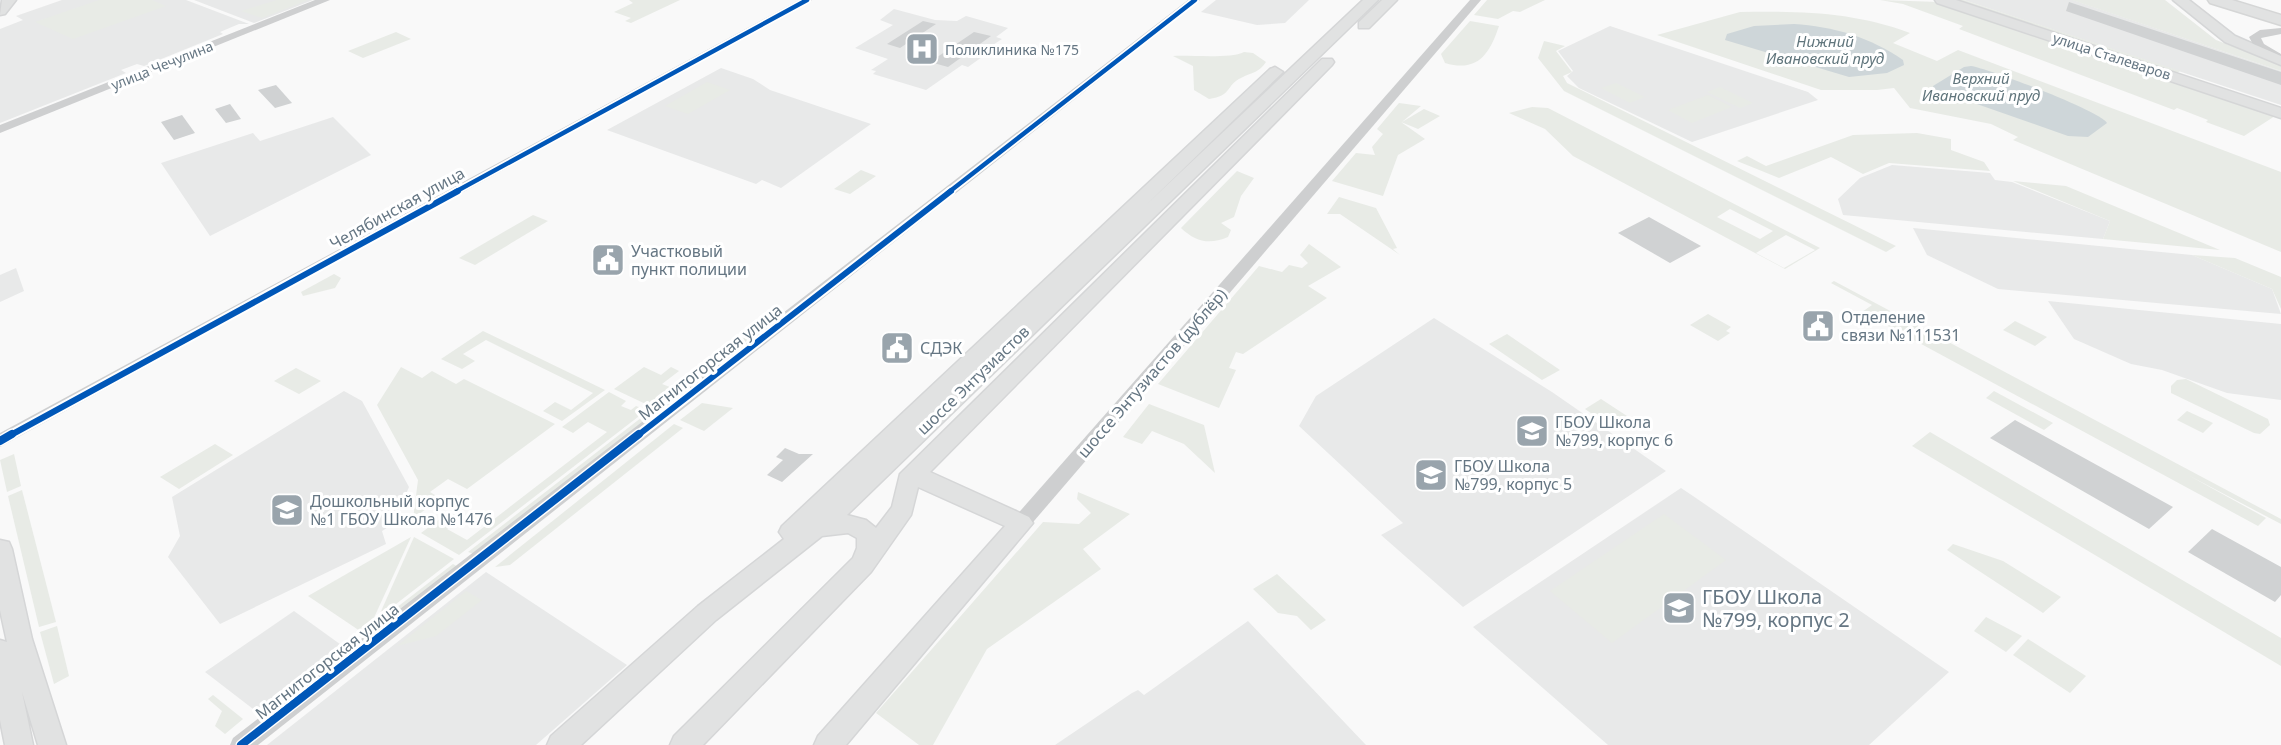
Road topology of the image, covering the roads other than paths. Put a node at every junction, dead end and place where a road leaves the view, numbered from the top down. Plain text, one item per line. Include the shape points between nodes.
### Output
1 (9, 0) edge
2 (325, 0) edge
3 (807, 0) edge
4 (1195, 0) edge
5 (1352, 0) edge
6 (1371, 0) edge
7 (1389, 0) edge
8 (1476, 0) edge
9 (1942, 0) edge
10 (2180, 0) edge
11 (2216, 0) edge
12 (2257, 0) edge
13 (2281, 7) edge
14 (0, 11) edge
15 (2281, 20) edge
16 (2281, 31) edge
17 (2281, 60) edge
18 (2281, 113) edge
19 (0, 129) edge
20 (0, 441) edge
21 (917, 475) junction
22 (1022, 523) junction
23 (807, 535) junction
24 (0, 549) edge
25 (862, 566) junction
26 (708, 613) junction
27 (0, 651) edge
28 (19, 745) edge
29 (52, 745) edge
30 (241, 745) edge
31 (561, 745) edge
32 (684, 745) edge
33 (828, 745) edge

1 - 14 main road
2 - 19 street, улица Чечулина
3 - 20 street, Челябинская улица
4 - 30 street, Магнитогорская улица
5 - 26 main road
6 - 23 main road, шоссе Энтузиастов
7 - 21 main road, шоссе Энтузиастов
8 - 22 street, шоссе Энтузиастов (дублёр)
9 - 18 main road, улица Сталеваров
10 - 17 main road via 2230,39
11 - 15 highway
12 - 13 highway
16 - 17 street via 2264,32 2255,38 2259,46
21 - 22 main road
21 - 25 main road via 903,509
22 - 33 main road, шоссе Энтузиастов (дублёр)
23 - 25 main road via 821,526 839,522 862,529 872,546
23 - 26 main road, шоссе Энтузиастов
24 - 29 main road via 19,639
25 - 32 main road
26 - 31 main road, шоссе Энтузиастов
27 - 28 main road

